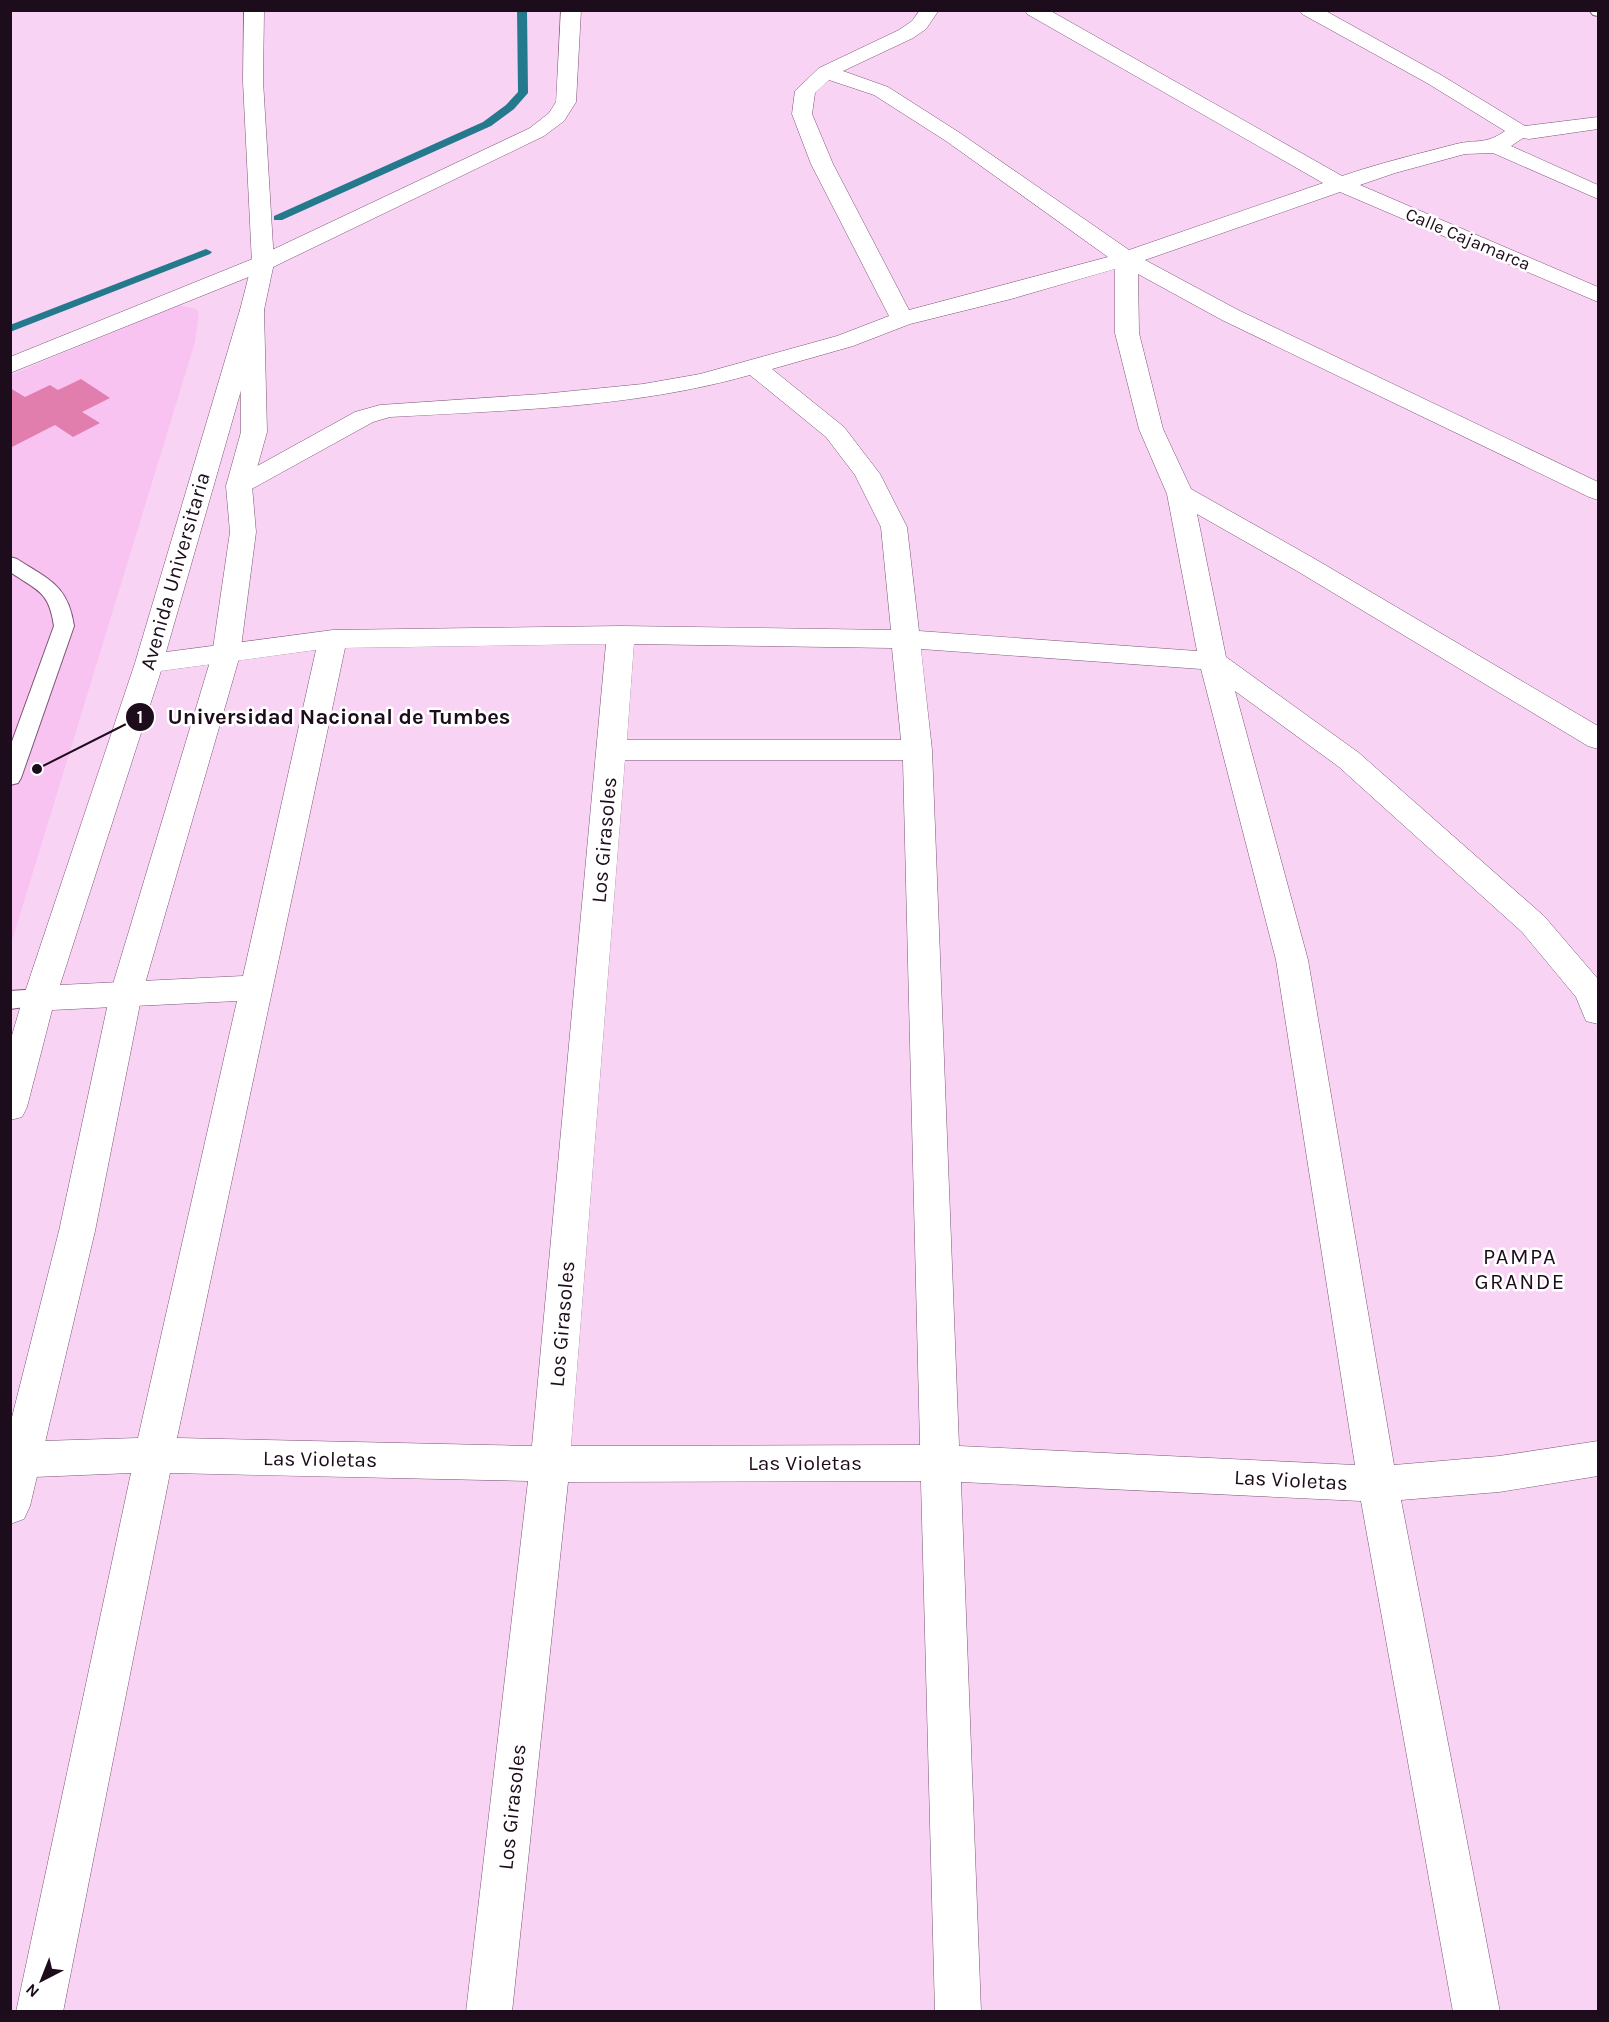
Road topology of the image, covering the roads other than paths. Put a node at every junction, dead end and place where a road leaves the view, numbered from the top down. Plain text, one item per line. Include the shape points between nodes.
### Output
1 (254, 10) edge
2 (571, 10) edge
3 (930, 10) edge
4 (1034, 10) edge
5 (1309, 10) edge
6 (826, 72) junction
7 (1599, 123) edge
8 (1519, 131) junction
9 (1496, 147) junction
10 (1338, 183) junction
11 (1599, 193) edge
12 (1126, 259) junction
13 (263, 263) junction
14 (1599, 295) edge
15 (252, 310) junction
16 (902, 319) junction
17 (10, 366) edge
18 (755, 367) junction
19 (239, 486) junction
20 (1599, 492) edge
21 (1180, 494) junction
22 (10, 563) edge
23 (621, 635) junction
24 (333, 639) junction
25 (906, 639) junction
26 (226, 655) junction
27 (1214, 661) junction
28 (149, 663) junction
29 (1599, 739) edge
30 (611, 750) junction
31 (917, 750) junction
32 (10, 778) edge
33 (255, 988) junction
34 (126, 994) junction
35 (25, 999) edge
36 (1599, 1012) edge
37 (10, 1107) edge
38 (154, 1455) junction
39 (1599, 1458) edge
40 (16, 1460) edge
41 (940, 1463) junction
42 (550, 1464) junction
43 (1378, 1484) junction
44 (10, 1506) edge
45 (39, 2012) edge
46 (489, 2012) edge
47 (958, 2012) edge
48 (1477, 2012) edge

1 - 13 street
2 - 13 street via 566,102 557,117 502,150
3 - 6 street via 906,34
4 - 10 street, Calle Cajamarca
5 - 8 street
6 - 12 street via 881,91
6 - 16 street via 805,91 802,114 822,164
7 - 8 street
8 - 9 street
9 - 10 street via 1465,148
9 - 11 street
10 - 12 street
10 - 14 street, Calle Cajamarca
12 - 16 street
12 - 20 street via 1230,315
12 - 21 street via 1126,333 1151,429
13 - 15 street
13 - 17 street
15 - 19 street via 254,432
15 - 28 street, Avenida Universitaria
16 - 18 street via 845,341
18 - 19 street via 642,391 389,410 364,417
18 - 25 street via 835,432 867,474 894,527
19 - 26 street via 243,532
21 - 27 street
21 - 29 street
22 - 32 lane via 52,591 62,605 63,626
23 - 24 street
23 - 25 street
23 - 30 street, Los Girasoles
24 - 26 street
24 - 33 street
25 - 27 street
25 - 31 street
26 - 28 street
26 - 34 street
27 - 36 street via 1349,760 1533,924 1591,992
27 - 43 street via 1292,960
28 - 35 street, Avenida Universitaria
30 - 31 street
30 - 42 street, Los Girasoles
31 - 41 street
33 - 34 street
33 - 38 street
34 - 35 street
34 - 40 street via 77,1231
35 - 37 street, Avenida Universitaria
38 - 40 street, Las Violetas
38 - 42 street, Las Violetas
38 - 45 street
39 - 43 street, Las Violetas via 1499,1474
40 - 44 street
41 - 42 street, Las Violetas
41 - 43 street, Las Violetas
41 - 47 street
42 - 46 street, Los Girasoles
43 - 48 street

